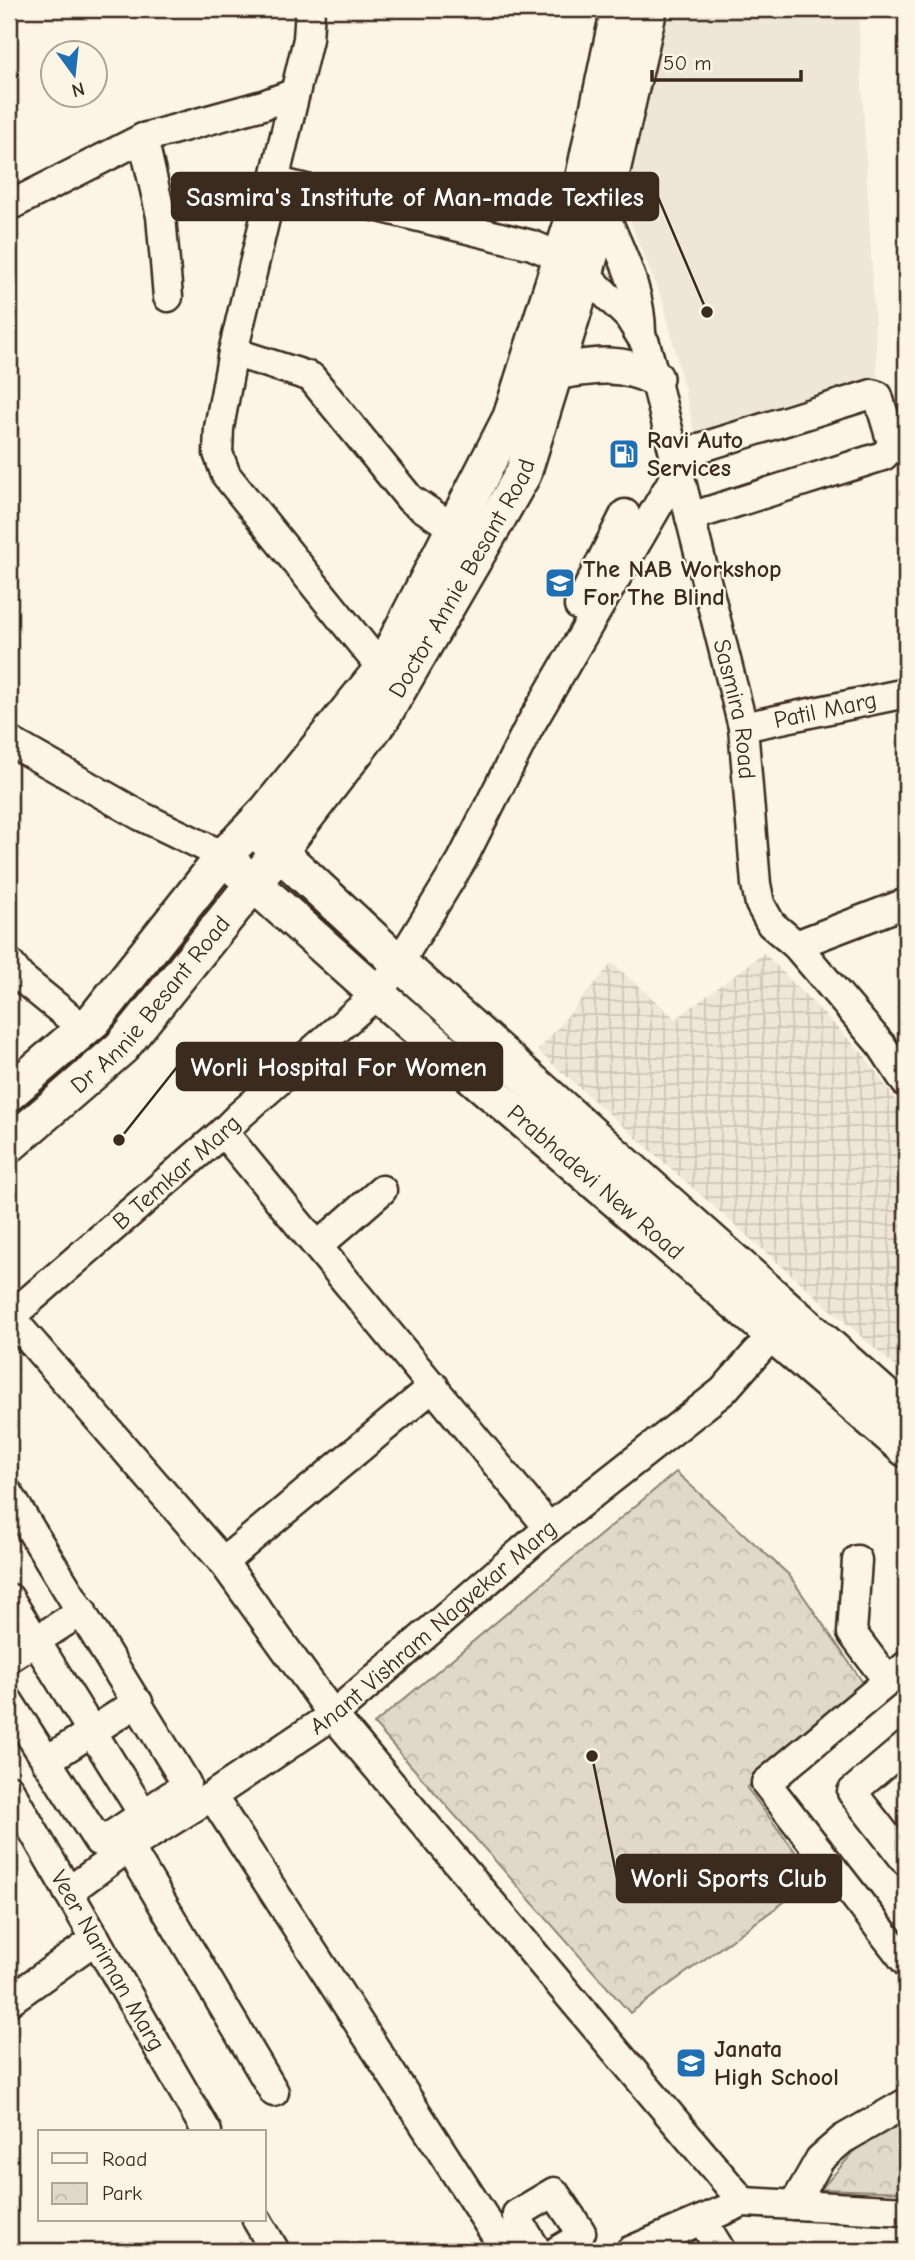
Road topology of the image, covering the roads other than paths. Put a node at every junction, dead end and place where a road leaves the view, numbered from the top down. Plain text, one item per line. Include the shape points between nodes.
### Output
1 (310, 9) edge
2 (619, 9) edge
3 (649, 9) edge
4 (295, 93) junction
5 (143, 138) junction
6 (274, 181) junction
7 (9, 206) edge
8 (603, 210) junction
9 (574, 266) junction
10 (168, 297) dead end
11 (641, 335) junction
12 (233, 352) junction
13 (554, 372) junction
14 (655, 378) junction
15 (676, 464) junction
16 (625, 514) dead end
17 (690, 517) junction
18 (455, 529) junction
19 (587, 610) junction
20 (382, 669) junction
21 (537, 686) dead end
22 (906, 693) edge
23 (743, 727) junction
24 (9, 741) edge
25 (253, 827) junction
26 (278, 853) junction
27 (224, 856) junction
28 (253, 885) junction
29 (906, 903) edge
30 (796, 945) junction
31 (9, 963) edge
32 (400, 963) junction
33 (377, 994) junction
34 (84, 1029) junction
35 (906, 1083) edge
36 (9, 1093) edge
37 (223, 1132) junction
38 (9, 1145) edge
39 (383, 1190) dead end
40 (318, 1246) junction
41 (9, 1317) edge
42 (773, 1334) junction
43 (434, 1386) junction
44 (906, 1415) edge
45 (906, 1449) edge
46 (9, 1494) edge
47 (17, 1526) edge
48 (549, 1528) junction
49 (857, 1560) dead end
50 (223, 1562) junction
51 (9, 1598) edge
52 (82, 1611) junction
53 (35, 1641) junction
54 (9, 1658) edge
55 (897, 1673) edge
56 (9, 1702) edge
57 (138, 1702) junction
58 (332, 1716) junction
59 (92, 1732) junction
60 (46, 1761) junction
61 (901, 1761) edge
62 (9, 1789) edge
63 (212, 1796) junction
64 (148, 1823) junction
65 (129, 1847) junction
66 (906, 1861) edge
67 (68, 1892) junction
68 (96, 1939) junction
69 (906, 1962) edge
70 (10, 1998) edge
71 (274, 2092) dead end
72 (906, 2103) edge
73 (205, 2130) edge
74 (743, 2202) junction
75 (794, 2205) junction
76 (906, 2211) edge
77 (702, 2220) junction
78 (258, 2222) edge
79 (275, 2251) edge
80 (506, 2251) edge
81 (537, 2251) edge
82 (557, 2251) edge
83 (630, 2251) edge
84 (721, 2251) edge

1 - 4 street
2 - 9 main road via 578,204
3 - 8 main road
4 - 5 street
4 - 6 street
5 - 7 street
5 - 10 street via 161,216
6 - 9 street via 533,245
6 - 12 street
8 - 9 main road
8 - 11 street via 630,274 641,311
9 - 11 street, Sasmira Road via 629,317
9 - 13 main road, Doctor Annie Besant Road
9 - 18 main road, Doctor Annie Besant Road via 511,417
11 - 14 street, Sasmira Road
12 - 18 street via 311,377 410,499
12 - 20 street via 219,428 218,453 226,475
13 - 14 main road via 614,365
13 - 26 main road, Doctor Annie Besant Road via 523,474 442,617 383,716
14 - 15 street, Sasmira Road
15 - 17 street, Sasmira Road
15 - 17 street via 872,394 881,402 893,446 883,456
15 - 19 street
16 - 19 street
17 - 23 street, Sasmira Road
18 - 20 main road, Doctor Annie Besant Road
19 - 21 street
19 - 32 street, B Temkar Marg via 462,860
20 - 25 main road, Doctor Annie Besant Road
22 - 23 street, Patil Marg
23 - 30 street, Sasmira Road via 760,904 771,925
24 - 27 street via 141,816
25 - 26 main road, Prabhadevi New Road
25 - 27 main road, Dr Annie Besant Road
26 - 28 main road, Dr Annie Besant Road
26 - 32 main road, Prabhadevi New Road
27 - 28 main road, Prabhadevi New Road
27 - 34 main road, Dr Annie Besant Road
28 - 33 main road, Prabhadevi New Road
28 - 38 main road, Dr Annie Besant Road via 121,1048
29 - 30 street
30 - 35 street, Sasmira Road via 882,1046
31 - 34 street
32 - 33 street, B Temkar Marg
32 - 44 main road, Prabhadevi New Road
33 - 37 street, B Temkar Marg
33 - 42 main road, Prabhadevi New Road
34 - 36 main road, Dr Annie Besant Road
37 - 40 street
37 - 41 street, B Temkar Marg
39 - 40 street
40 - 43 street
41 - 50 street
42 - 45 main road, Prabhadevi New Road
42 - 48 street, Anant Vishram Nagvekar Marg via 723,1391
43 - 48 street
43 - 50 street
46 - 47 street
47 - 52 street
48 - 58 street, Anant Vishram Nagvekar Marg
49 - 55 street via 852,1633
50 - 58 street
51 - 53 street
52 - 53 street
52 - 57 street
53 - 54 street
53 - 59 street
55 - 69 street via 766,1783
56 - 60 street
57 - 59 street
57 - 64 street via 186,1783
58 - 63 street, Anant Vishram Nagvekar Marg
58 - 74 street
59 - 60 street
59 - 64 street
60 - 64 street via 98,1841
61 - 66 street via 852,1792
62 - 67 street, Veer Nariman Marg
63 - 64 street, Anant Vishram Nagvekar Marg
63 - 80 street
64 - 65 street, Anant Vishram Nagvekar Marg
65 - 67 street, Anant Vishram Nagvekar Marg
65 - 71 street
67 - 68 street, Veer Nariman Marg
68 - 70 street
68 - 73 street, Veer Nariman Marg
72 - 75 street via 843,2139 820,2159
74 - 75 street
74 - 77 street
75 - 76 street
77 - 83 street
77 - 84 street
78 - 79 street
81 - 82 street via 517,2214 554,2192 581,2232

